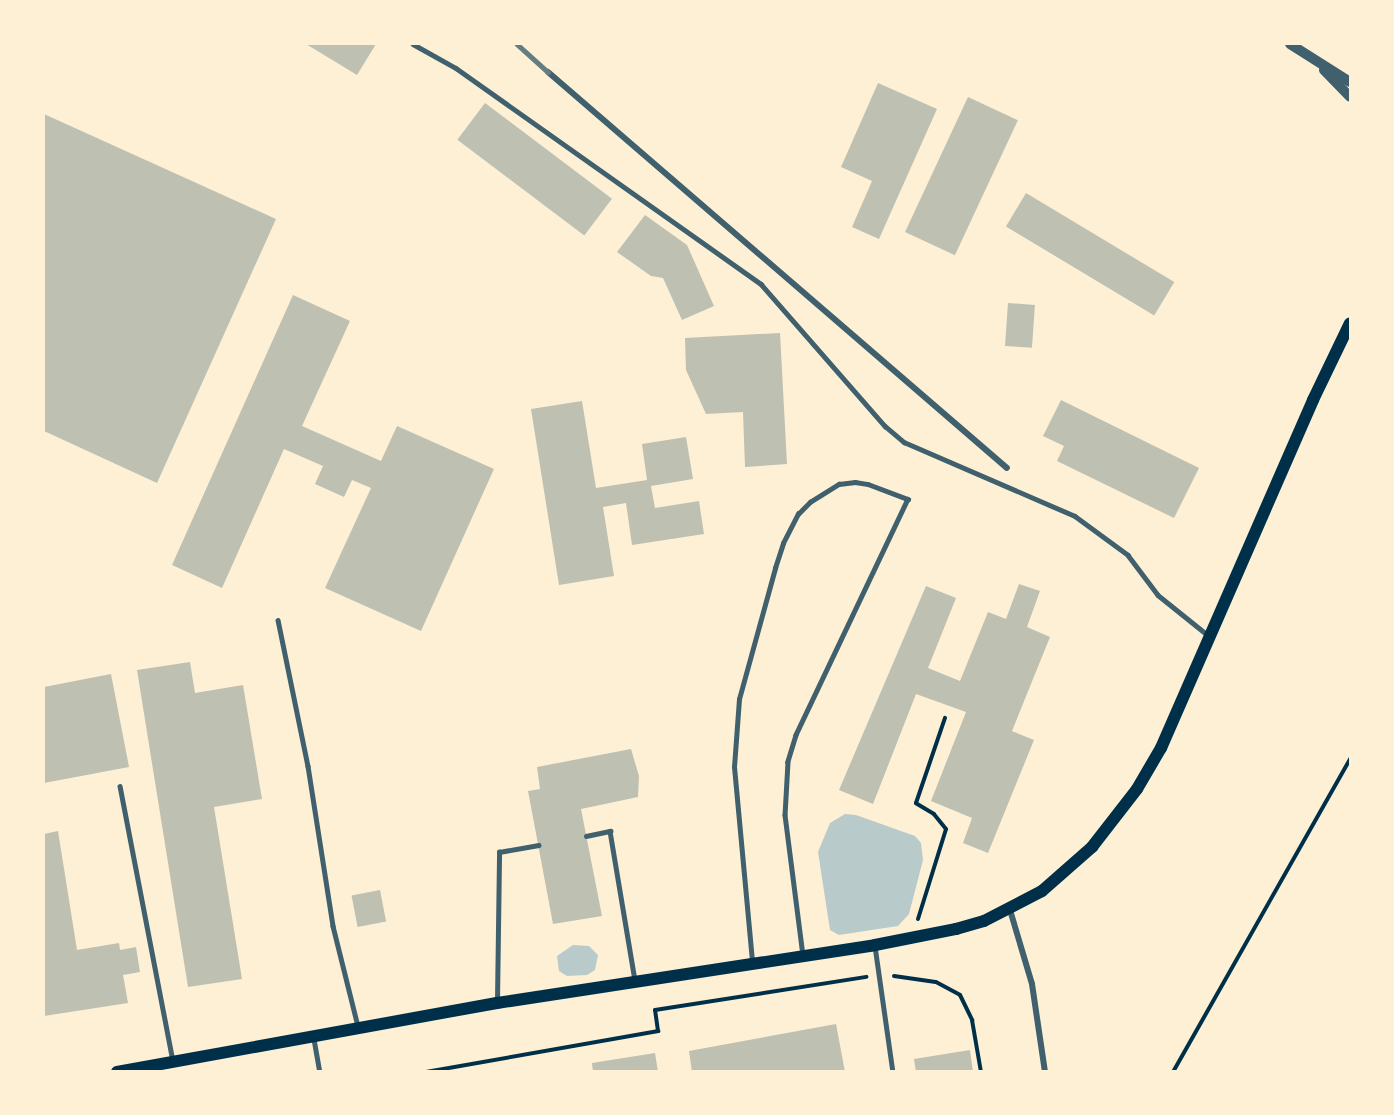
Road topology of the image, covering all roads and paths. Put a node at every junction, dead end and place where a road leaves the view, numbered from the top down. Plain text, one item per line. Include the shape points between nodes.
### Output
1 (413, 44) edge
2 (1290, 44) edge
3 (1314, 58) junction
4 (548, 72) dead end
5 (1350, 82) edge
6 (1350, 97) edge
7 (1350, 323) edge
8 (1007, 468) dead end
9 (278, 620) dead end
10 (1211, 638) junction
11 (945, 718) dead end
12 (1350, 759) edge
13 (120, 786) dead end
14 (586, 836) dead end
15 (538, 845) dead end
16 (1010, 910) junction
17 (917, 919) dead end
18 (875, 945) junction
19 (802, 955) junction
20 (752, 962) junction
21 (879, 975) junction
22 (636, 982) junction
23 (497, 1003) junction
24 (358, 1028) junction
25 (314, 1037) junction
26 (173, 1062) junction
27 (117, 1071) edge
28 (320, 1071) edge
29 (426, 1071) edge
30 (893, 1071) edge
31 (981, 1071) edge
32 (1045, 1071) edge
33 (1173, 1071) edge

1 - 10 lane via 456,68 761,284 885,426 904,442 1075,516 1128,555 1158,595
2 - 3 street
3 - 5 street
3 - 6 street
4 - 8 street
7 - 10 main road
9 - 24 lane via 308,766 333,927
10 - 16 main road via 1161,748 1137,789 1092,847 1066,873
11 - 17 path via 916,804 934,814 946,829
12 - 33 path
13 - 26 lane
14 - 22 lane via 610,831
15 - 23 lane via 499,852
16 - 18 main road via 956,929
16 - 32 street via 1032,984
18 - 19 main road
18 - 21 lane
19 - 20 main road
19 - 20 lane via 786,815 788,762 796,735 908,499 855,482 839,484 798,514 775,568 739,699 734,767
20 - 22 main road
21 - 29 path via 655,1010 658,1030
21 - 30 lane
21 - 31 path via 936,982 960,995 972,1020
22 - 23 main road
23 - 24 main road
24 - 25 main road
25 - 26 main road
25 - 28 lane
26 - 27 main road

